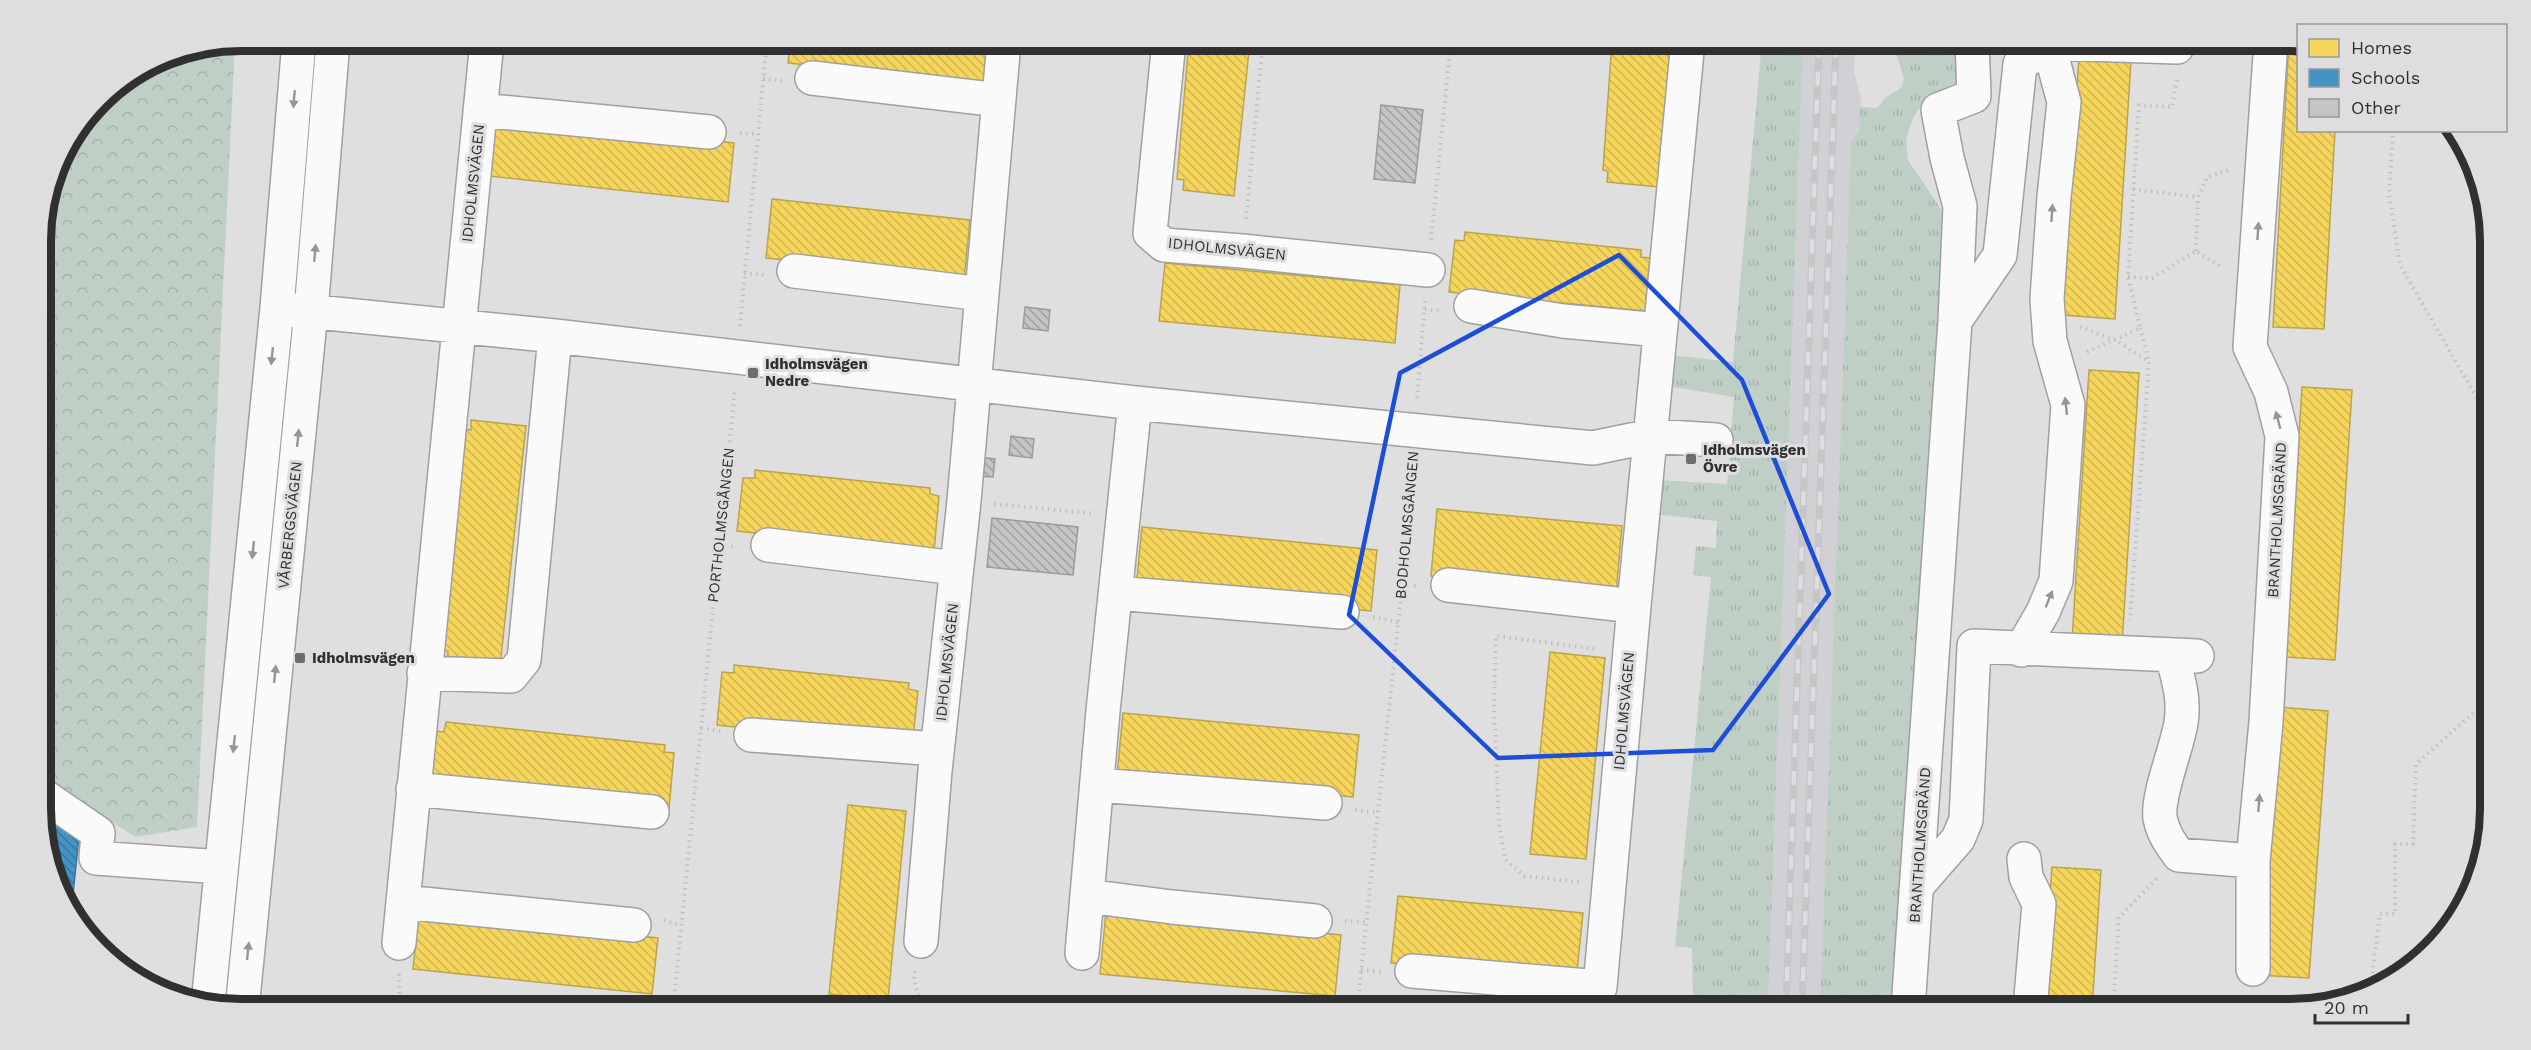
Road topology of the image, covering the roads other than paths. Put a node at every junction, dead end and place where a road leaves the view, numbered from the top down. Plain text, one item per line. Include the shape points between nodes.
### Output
1 (298, 51) edge
2 (332, 51) edge
3 (486, 51) edge
4 (1003, 51) edge
5 (1168, 51) edge
6 (1687, 51) edge
7 (1972, 51) edge
8 (2041, 51) edge
9 (2050, 51) edge
10 (2270, 51) edge
11 (812, 78) dead end
12 (999, 100) junction
13 (480, 110) junction
14 (709, 132) dead end
15 (1428, 270) road end
16 (794, 271) dead end
17 (982, 294) junction
18 (1471, 306) dead end
19 (277, 308) junction
20 (311, 311) junction
21 (1955, 321) junction
22 (458, 326) junction
23 (1660, 330) junction
24 (555, 336) junction
25 (973, 384) junction
26 (1135, 403) junction
27 (1651, 436) junction
28 (1716, 440) dead end
29 (768, 545) dead end
30 (956, 568) junction
31 (1448, 585) dead end
32 (1116, 593) junction
33 (1634, 606) junction
34 (1342, 612) dead end
35 (2021, 650) junction
36 (424, 673) junction
37 (751, 735) dead end
38 (937, 749) junction
39 (1098, 785) junction
40 (413, 789) junction
41 (51, 801) edge
42 (1325, 803) dead end
43 (652, 812) dead end
44 (2024, 859) dead end
45 (2253, 861) junction
46 (221, 867) junction
47 (1917, 886) junction
48 (1088, 896) junction
49 (402, 902) junction
50 (1315, 921) dead end
51 (634, 925) dead end
52 (921, 941) dead end
53 (399, 943) dead end
54 (1082, 953) dead end
55 (2253, 969) dead end
56 (1412, 971) dead end
57 (209, 996) edge
58 (243, 999) edge
59 (1909, 999) edge
60 (2031, 999) edge

1 -> 19 street
20 -> 2 street, VÅRBERGSVÄGEN
3 - 13 street, IDHOLMSVÄGEN
4 - 12 street, IDHOLMSVÄGEN
5 - 15 street, IDHOLMSVÄGEN via 1150,233 1164,245
6 - 23 street, IDHOLMSVÄGEN
7 - 21 street, BRANTHOLMSGRÄND via 1974,96 1938,110 1960,206
8 - 21 street via 2020,64 2000,255
35 -> 9 street via 2056,581 2068,405 2050,341 2048,315 2064,102
45 -> 10 street, BRANTHOLMSGRÄND via 2266,722 2282,436 2271,392 2250,347
11 - 12 street
12 - 17 street, IDHOLMSVÄGEN
13 - 14 street
13 - 22 street, IDHOLMSVÄGEN
16 - 17 street
17 - 25 street, IDHOLMSVÄGEN
18 - 23 street via 1563,321
19 - 20 street
19 -> 46 street
20 - 22 street
58 -> 20 street, VÅRBERGSVÄGEN
21 - 47 street, BRANTHOLMSGRÄND
22 - 24 street
22 - 36 street, IDHOLMSVÄGEN
23 - 27 street, IDHOLMSVÄGEN
24 - 25 street
24 - 36 street via 524,660 511,676
25 - 26 street
25 - 30 street, IDHOLMSVÄGEN
26 - 27 street via 1593,448
26 - 32 street
27 - 28 street
27 - 33 street, IDHOLMSVÄGEN
29 - 30 street
30 - 38 street, IDHOLMSVÄGEN
31 - 33 street
32 - 34 street
32 - 39 street
33 - 56 street, IDHOLMSVÄGEN via 1600,987
35 - 45 street via 2185,656 2181,723 2160,816 2167,839 2179,855
35 - 47 street via 1974,646 1966,820 1958,839
36 - 40 street, IDHOLMSVÄGEN
37 - 38 street
38 - 52 street, IDHOLMSVÄGEN
39 - 42 street
39 - 48 street
40 - 43 street
40 - 49 street, IDHOLMSVÄGEN
41 - 46 street via 98,833 96,858
44 - 60 street via 2026,877 2039,904
45 - 55 street, BRANTHOLMSGRÄND
46 - 57 street
47 - 59 street, BRANTHOLMSGRÄND
48 - 50 street
48 - 54 street
49 - 51 street
49 - 53 street, IDHOLMSVÄGEN

